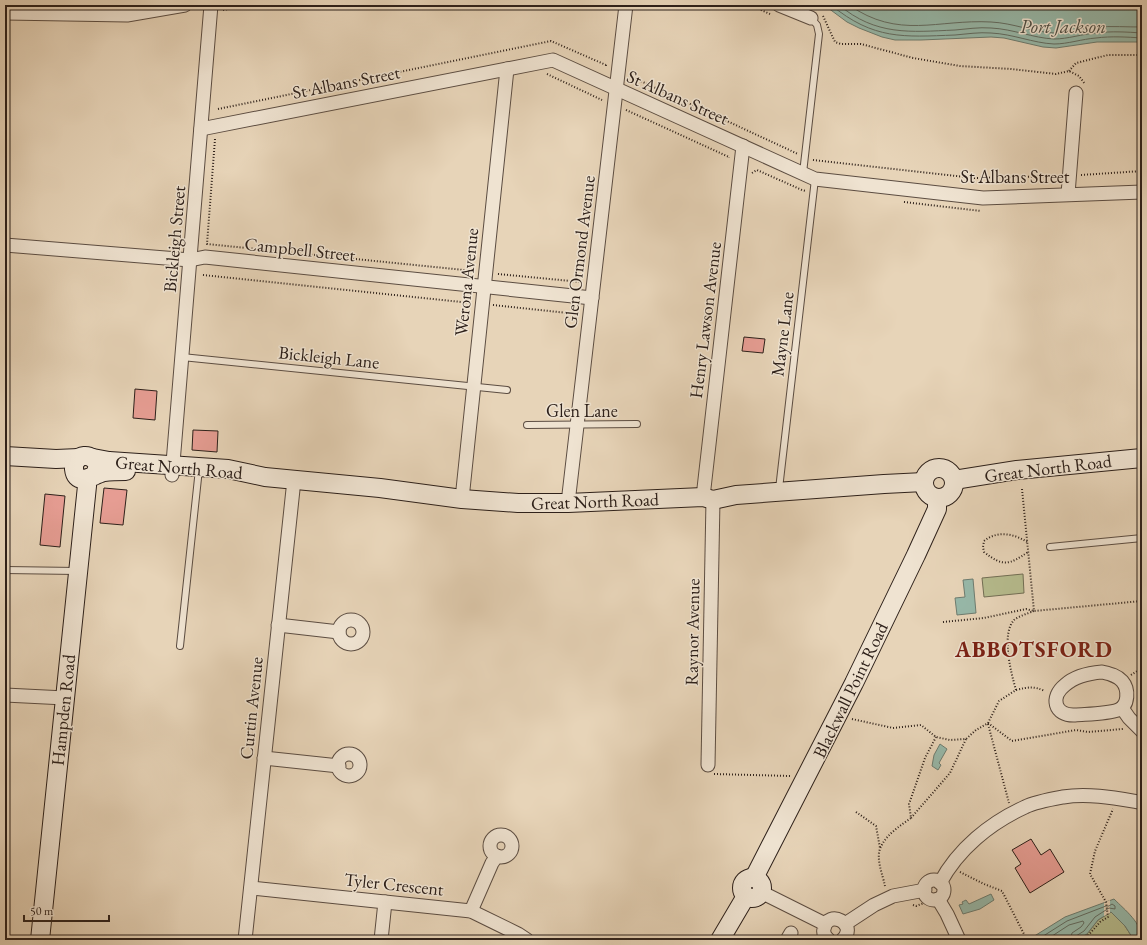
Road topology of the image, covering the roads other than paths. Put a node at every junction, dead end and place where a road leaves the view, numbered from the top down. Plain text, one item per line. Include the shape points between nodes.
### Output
1 (185, 5) edge
2 (626, 5) edge
3 (779, 5) edge
4 (215, 8) edge
5 (5, 13) edge
6 (811, 18) joint
7 (507, 69) junction
8 (616, 89) junction
9 (1076, 93) dead end
10 (201, 129) junction
11 (743, 146) junction
12 (809, 176) junction
13 (1142, 192) edge
14 (1068, 194) junction
15 (5, 245) edge
16 (190, 260) junction
17 (484, 287) junction
18 (592, 298) junction
19 (182, 357) junction
20 (474, 387) junction
21 (507, 390) dead end
22 (637, 424) dead end
23 (527, 425) dead end
24 (577, 425) junction
25 (5, 456) edge
26 (1142, 458) edge
27 (5, 465) edge
28 (86, 469) junction
29 (172, 470) junction
30 (199, 471) junction
31 (294, 480) junction
32 (954, 480) junction
33 (924, 482) junction
34 (779, 493) junction
35 (937, 498) junction
36 (462, 499) junction
37 (708, 499) junction
38 (568, 503) junction
39 (1142, 538) edge
40 (1050, 547) dead end
41 (5, 570) edge
42 (77, 571) junction
43 (278, 625) junction
44 (339, 632) dead end
45 (180, 646) dead end
46 (5, 694) edge
47 (65, 698) junction
48 (1122, 708) junction
49 (1142, 731) edge
50 (264, 758) junction
51 (708, 765) road end
52 (338, 766) dead end
53 (1141, 804) edge
54 (497, 856) dead end
55 (940, 883) junction
56 (251, 888) junction
57 (753, 888) junction
58 (925, 890) junction
59 (938, 899) junction
60 (385, 902) junction
61 (471, 911) junction
62 (845, 924) junction
63 (824, 934) edge
64 (40, 940) edge
65 (245, 940) edge
66 (381, 940) edge
67 (527, 940) edge
68 (720, 940) edge
69 (843, 940) edge
70 (958, 940) edge

1 - 5 street via 127,15
2 - 8 street, Glen Ormond Avenue
3 - 6 street
4 - 10 street, Bickleigh Street
6 - 12 lane, Mayne Lane via 817,25 819,34
7 - 8 street, St Albans Street via 553,60
7 - 10 street, St Albans Street
7 - 17 street, Werona Avenue
8 - 11 street, St Albans Street
8 - 18 street, Glen Ormond Avenue
9 - 14 street
10 - 16 street, Bickleigh Street
11 - 12 street, St Albans Street
11 - 37 street, Henry Lawson Avenue
12 - 14 street, St Albans Street via 984,198
12 - 34 lane, Mayne Lane
13 - 14 street, St Albans Street
15 - 16 street, Campbell Street
16 - 17 street, Campbell Street via 205,257
16 - 19 street, Bickleigh Street
17 - 18 street, Campbell Street
17 - 20 street, Werona Avenue
18 - 24 street, Glen Ormond Avenue
19 - 20 lane, Bickleigh Lane
19 - 29 street, Bickleigh Street
20 - 21 lane, Bickleigh Lane
20 - 36 street, Werona Avenue
22 - 24 lane, Glen Lane
23 - 24 lane, Glen Lane
24 - 38 street, Glen Ormond Avenue
25 - 28 main road, Great North Road via 56,459
26 - 32 main road, Great North Road via 1016,470
27 - 28 main road, Great North Road
28 - 29 main road, Great North Road via 114,462
28 - 42 main road, Hampden Road via 87,486
29 - 30 main road, Great North Road
30 - 31 main road, Great North Road via 227,477
30 - 45 lane
31 - 36 main road, Great North Road
31 - 43 street, Curtin Avenue
32 - 33 main road via 946,470 936,468 928,473
32 - 35 main road via 954,489 950,494
33 - 34 main road, Great North Road
33 - 35 main road via 928,493
34 - 37 main road, Great North Road
35 - 57 main road, Blackwall Point Road via 937,509 916,555
36 - 38 main road, Great North Road
37 - 38 main road, Great North Road
37 - 51 street, Raynor Avenue
39 - 40 lane
41 - 42 lane
42 - 47 main road, Hampden Road
43 - 44 street
43 - 50 street, Curtin Avenue
46 - 47 street
47 - 64 main road, Hampden Road
48 - 48 street via 1108,712 1069,715 1058,710 1056,698 1058,691 1069,681 1102,672 1114,675 1126,688 1126,700
48 - 49 street
50 - 52 street
50 - 56 street, Curtin Avenue
53 - 55 street via 1097,796 1064,797 1026,806 991,826 957,857
54 - 61 street
55 - 58 street via 932,881 927,884
55 - 59 street via 944,892
56 - 60 street, Tyler Crescent
56 - 65 street, Curtin Avenue
57 - 63 street
57 - 68 main road, Blackwall Point Road
58 - 59 street via 929,898
58 - 62 street via 893,896
59 - 70 street
60 - 61 street, Tyler Crescent
60 - 66 street
61 - 67 street, Tyler Crescent
62 - 63 street via 839,919 831,919
62 - 69 street via 847,931

